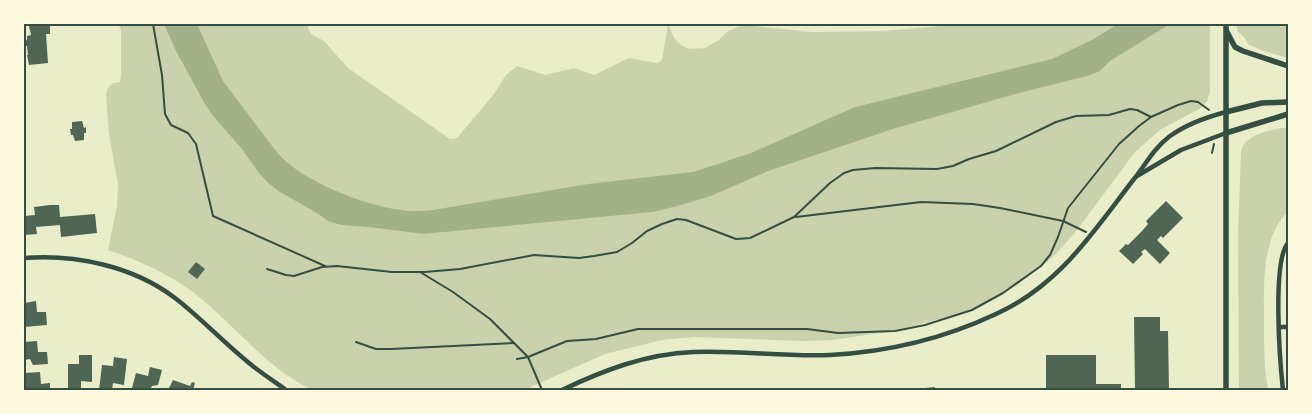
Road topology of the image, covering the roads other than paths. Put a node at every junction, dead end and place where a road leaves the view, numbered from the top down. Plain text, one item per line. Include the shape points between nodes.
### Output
1 (1226, 27) edge
2 (1288, 66) edge
3 (1288, 102) edge
4 (1226, 112) junction
5 (1288, 114) edge
6 (1226, 133) junction
7 (1136, 177) junction
8 (1288, 243) edge
9 (24, 258) edge
10 (1280, 327) junction
11 (1288, 327) edge
12 (286, 390) edge
13 (562, 390) edge
14 (1226, 390) edge
15 (1284, 390) edge

1 - 2 street via 1236,47
1 - 4 street
3 - 4 street via 1262,103
4 - 6 street
4 - 7 street via 1171,136 1149,156
5 - 6 street
6 - 7 street via 1181,150
6 - 14 street
7 - 13 street via 1092,235 1053,278 1017,303 979,322 934,337 832,355 670,354 605,370
8 - 10 street via 1282,255 1279,286
9 - 12 street via 93,261 156,286 174,297 249,363
10 - 11 street
10 - 15 street

